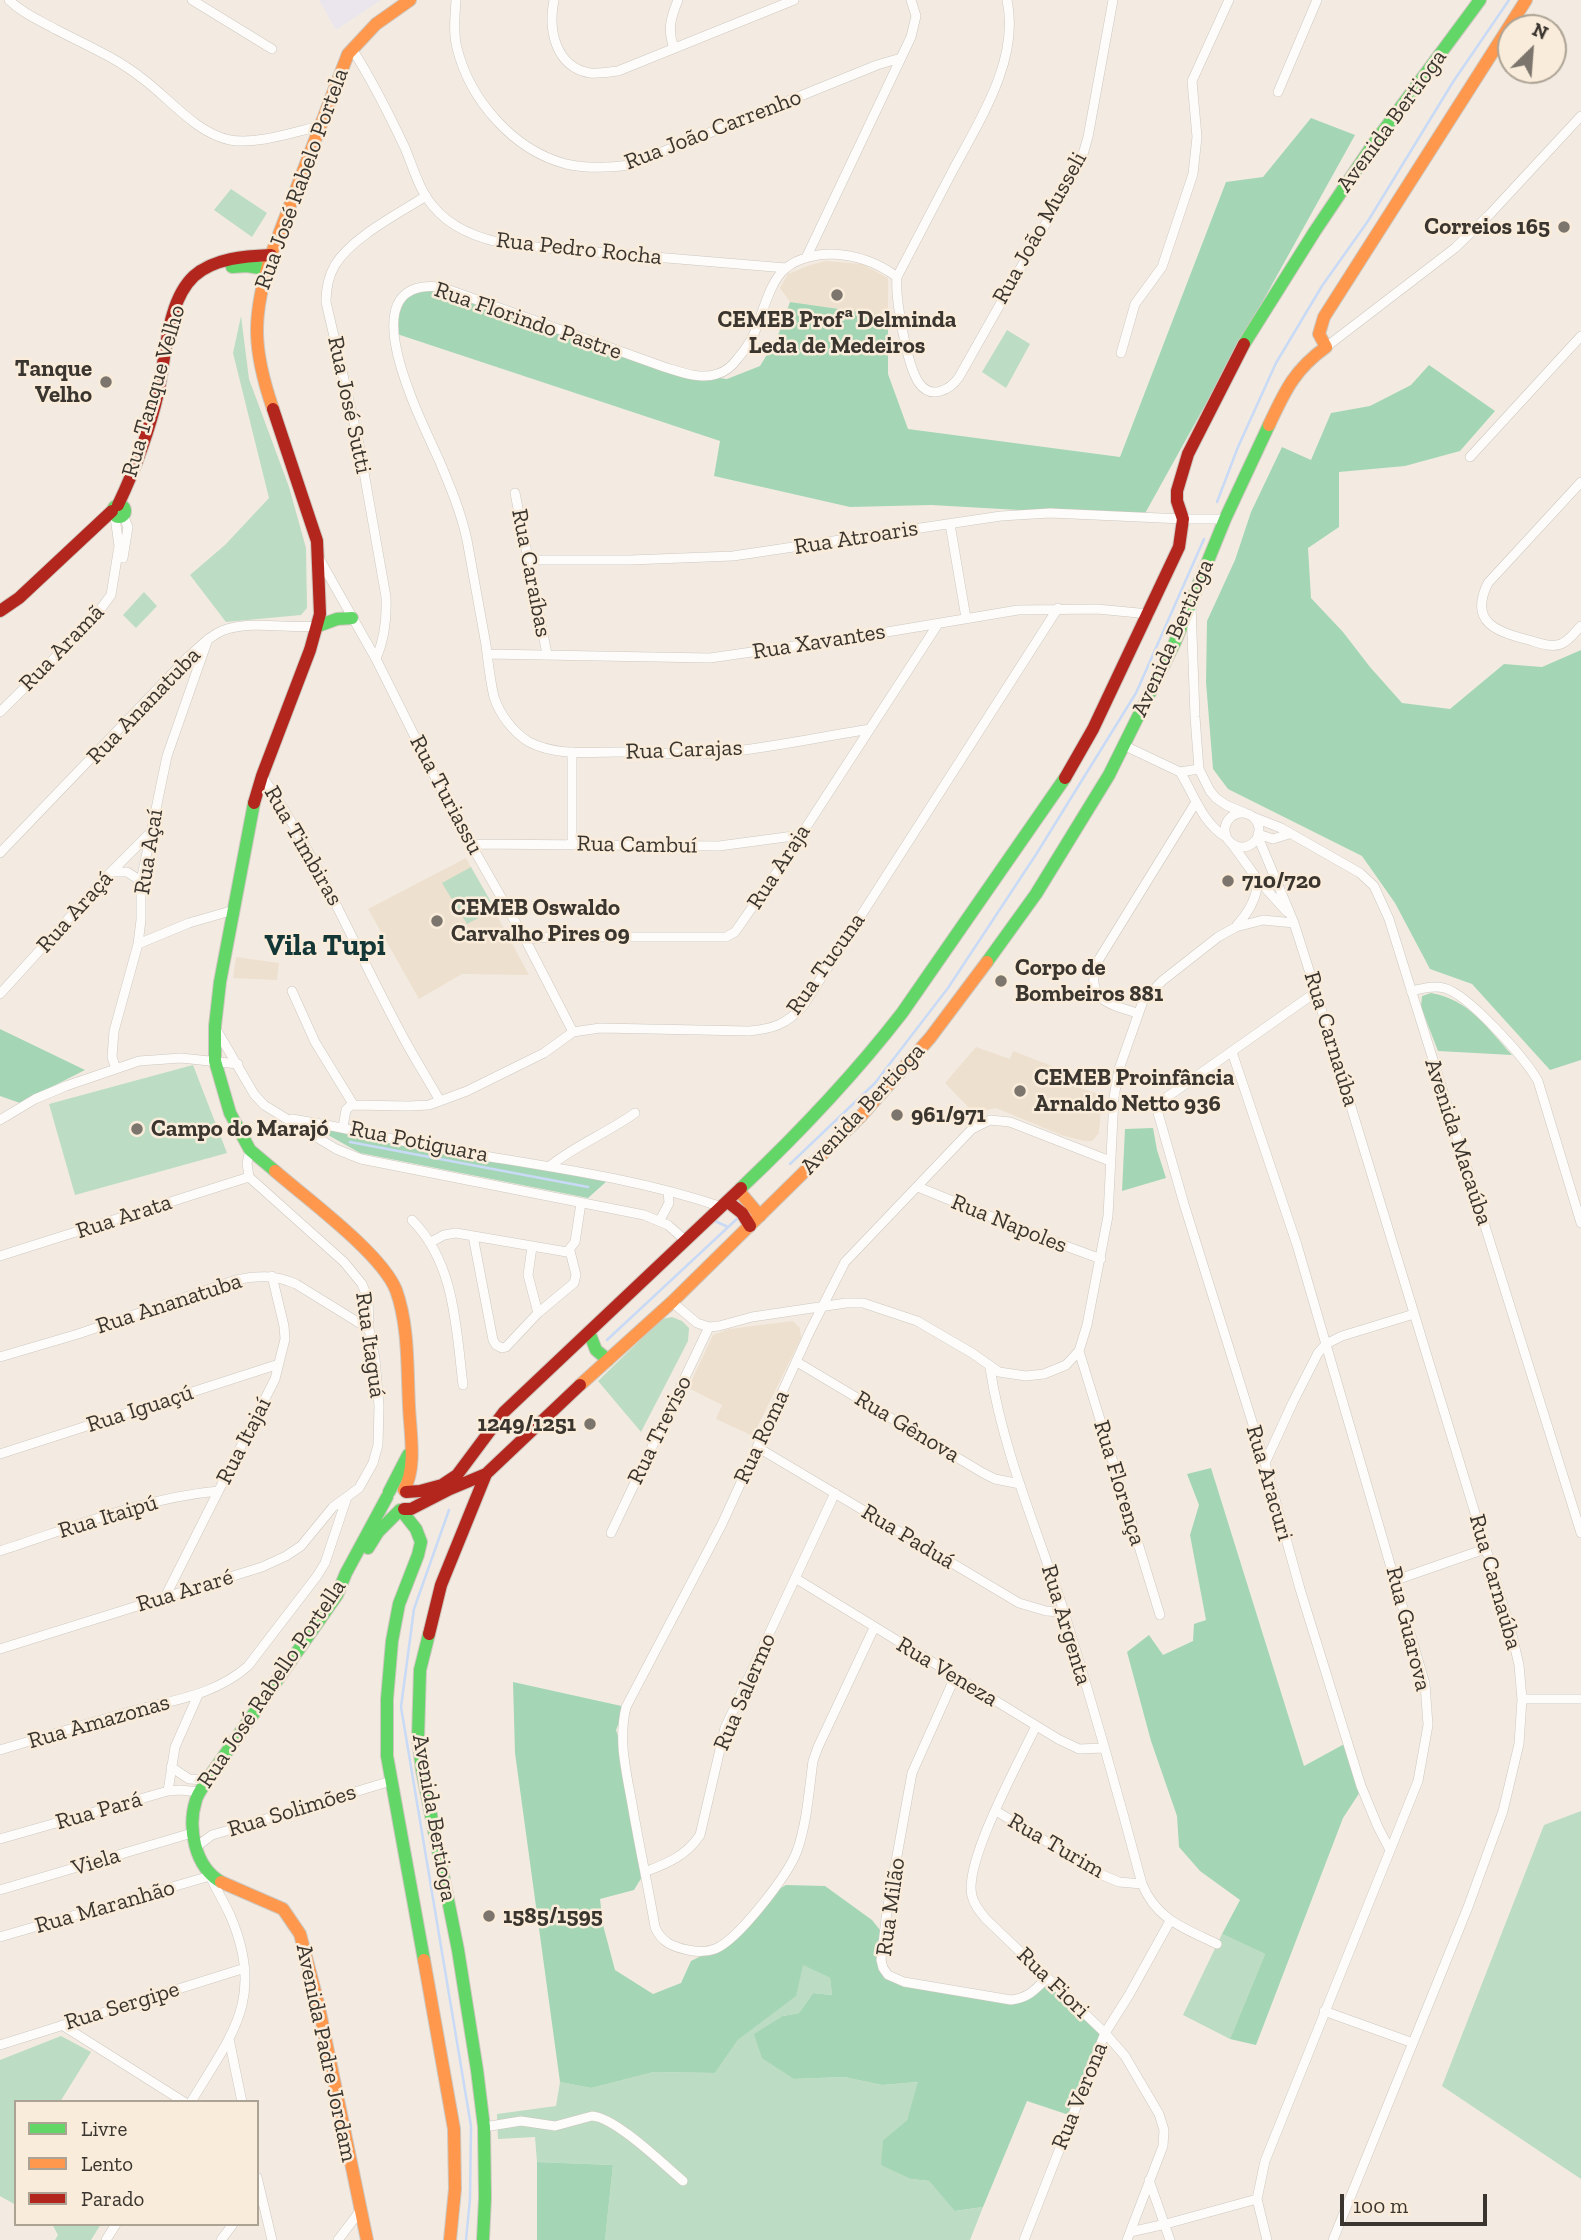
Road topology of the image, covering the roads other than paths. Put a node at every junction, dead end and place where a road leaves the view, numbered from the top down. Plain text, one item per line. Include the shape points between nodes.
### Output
1 (9, 0) edge
2 (192, 0) edge
3 (410, 0) edge
4 (456, 0) edge
5 (554, 0) edge
6 (678, 0) edge
7 (794, 0) edge
8 (911, 0) edge
9 (1007, 0) edge
10 (1113, 0) edge
11 (1229, 0) edge
12 (1317, 0) edge
13 (1480, 0) edge
14 (1527, 0) edge
15 (674, 48) junction
16 (272, 49) dead end
17 (352, 49) junction
18 (901, 58) junction
19 (1278, 92) dead end
20 (1581, 116) edge
21 (320, 126) junction
22 (426, 196) junction
23 (271, 255) junction
24 (806, 258) junction
25 (786, 268) junction
26 (266, 269) junction
27 (897, 277) junction
28 (1581, 336) edge
29 (1326, 347) junction
30 (1121, 352) dead end
31 (1469, 457) dead end
32 (1581, 482) edge
33 (515, 493) dead end
34 (119, 511) junction
35 (1182, 519) junction
36 (1225, 519) junction
37 (950, 524) junction
38 (319, 558) junction
39 (530, 560) junction
40 (1191, 604) junction
41 (1058, 608) junction
42 (0, 611) edge
43 (1149, 614) junction
44 (352, 618) junction
45 (966, 618) junction
46 (938, 624) junction
47 (318, 626) junction
48 (1581, 626) edge
49 (208, 639) junction
50 (487, 654) junction
51 (547, 654) junction
52 (376, 659) junction
53 (0, 712) edge
54 (506, 721) joint
55 (870, 729) junction
56 (1123, 745) junction
57 (572, 752) junction
58 (1199, 769) junction
59 (1180, 772) junction
60 (262, 776) junction
61 (1196, 802) junction
62 (1249, 815) junction
63 (152, 831) junction
64 (1290, 834) junction
65 (801, 835) junction
66 (1258, 835) junction
67 (1228, 840) junction
68 (472, 844) junction
69 (572, 844) junction
70 (0, 853) edge
71 (111, 872) junction
72 (1258, 880) junction
73 (141, 881) junction
74 (234, 910) junction
75 (1292, 920) junction
76 (1236, 927) junction
77 (525, 939) junction
78 (138, 944) junction
79 (292, 991) dead end
80 (1411, 991) junction
81 (1316, 992) junction
82 (0, 994) edge
83 (1137, 1013) junction
84 (215, 1026) junction
85 (573, 1032) junction
86 (1232, 1052) junction
87 (215, 1061) junction
88 (238, 1064) junction
89 (116, 1069) junction
90 (440, 1101) junction
91 (353, 1104) junction
92 (635, 1113) dead end
93 (285, 1118) junction
94 (0, 1120) edge
95 (343, 1127) junction
96 (250, 1150) junction
97 (1110, 1161) junction
98 (550, 1167) junction
99 (248, 1177) junction
100 (918, 1187) junction
101 (668, 1191) junction
102 (739, 1191) junction
103 (581, 1203) junction
104 (725, 1205) junction
105 (761, 1216) junction
106 (412, 1220) dead end
107 (660, 1220) junction
108 (1581, 1223) edge
109 (750, 1226) junction
110 (474, 1236) junction
111 (686, 1241) junction
112 (431, 1242) junction
113 (532, 1247) junction
114 (570, 1251) junction
115 (0, 1256) edge
116 (1101, 1259) junction
117 (272, 1276) junction
118 (672, 1302) junction
119 (821, 1307) junction
120 (538, 1313) junction
121 (1414, 1314) junction
122 (709, 1327) junction
123 (369, 1329) junction
124 (589, 1332) junction
125 (1326, 1344) junction
126 (1079, 1352) junction
127 (0, 1357) edge
128 (608, 1360) junction
129 (797, 1362) junction
130 (279, 1364) junction
131 (990, 1368) junction
132 (463, 1385) dead end
133 (757, 1447) junction
134 (411, 1448) junction
135 (0, 1454) edge
136 (1265, 1463) junction
137 (486, 1474) junction
138 (1020, 1484) junction
139 (218, 1491) junction
140 (405, 1491) junction
141 (835, 1493) junction
142 (348, 1495) junction
143 (388, 1495) junction
144 (401, 1510) junction
145 (611, 1533) dead end
146 (1581, 1533) edge
147 (1485, 1549) junction
148 (0, 1551) edge
149 (795, 1578) junction
150 (1396, 1580) junction
151 (337, 1595) junction
152 (165, 1597) junction
153 (1064, 1612) junction
154 (1160, 1615) dead end
155 (874, 1628) junction
156 (0, 1650) edge
157 (955, 1676) junction
158 (198, 1695) junction
159 (1522, 1699) junction
160 (1581, 1699) edge
161 (1036, 1726) junction
162 (1104, 1748) junction
163 (0, 1750) edge
164 (171, 1767) junction
165 (207, 1780) junction
166 (391, 1781) junction
167 (168, 1791) junction
168 (200, 1792) junction
169 (996, 1811) junction
170 (192, 1833) junction
171 (0, 1839) edge
172 (196, 1847) junction
173 (1390, 1850) junction
174 (645, 1872) junction
175 (210, 1876) junction
176 (1142, 1884) junction
177 (0, 1891) edge
178 (1170, 1921) junction
179 (0, 1937) edge
180 (1217, 1944) dead end
181 (245, 1968) junction
182 (1047, 1978) junction
183 (1324, 2011) junction
184 (62, 2025) junction
185 (1105, 2033) junction
186 (229, 2039) junction
187 (1413, 2043) junction
188 (0, 2045) edge
189 (181, 2100) edge
190 (192, 2100) edge
191 (242, 2100) edge
192 (484, 2127) junction
193 (1149, 2180) junction
194 (683, 2181) dead end
195 (259, 2193) edge
196 (1257, 2199) junction
197 (360, 2211) junction
198 (1166, 2224) junction
199 (1128, 2236) edge
200 (272, 2240) edge
201 (338, 2240) edge
202 (367, 2240) edge
203 (450, 2240) edge
204 (483, 2240) edge
205 (1024, 2240) edge
206 (1170, 2240) edge
207 (1267, 2240) edge
208 (1333, 2240) edge

1 - 21 street via 143,78 217,136 253,140
2 - 16 street
3 - 17 street, Rua José Rabelo Portela via 376,24
4 - 18 street, Rua João Carrenho via 456,46 490,113 525,144 556,160 584,167 630,165
5 - 15 street via 550,19 555,45 586,72 618,71
6 - 15 street via 670,27
7 - 15 street
8 - 18 street via 915,24
9 - 27 street via 1010,32 999,77
10 - 27 street, Rua João Musseli via 1080,161 949,388 935,392 924,388 916,377 898,310
11 - 30 street via 1192,81 1196,156 1183,209 1162,267 1131,313
12 - 19 street
13 - 35 street, Avenida Bertioga via 1371,148 1246,340 1188,454 1177,491
14 - 29 street, Avenida Bertioga via 1324,317 1319,334
17 - 21 street, Rua José Rabelo Portela
17 - 22 street, Rua Pedro Rocha
18 - 24 street
20 - 29 street via 1455,248
21 - 23 street, Rua José Rabelo Portela
22 - 25 street, Rua Pedro Rocha via 456,225 491,242
22 - 52 street, Rua José Sutti via 351,247 335,264 326,288 386,597 385,633
23 - 26 street, Rua José Rabelo Portela
23 - 34 street, Rua Tanque Velho via 221,262 193,277 185,287 146,435
24 - 25 street
24 - 27 street via 855,256
25 - 50 street, Rua Florindo Pastre via 744,351 724,371 705,376 664,367 441,287 417,286 400,298 393,320 404,374 458,506
26 - 34 street, Rua Tanque Velho via 234,267 208,276 191,290 181,313 154,437
26 - 38 street, Rua José Rabelo Portela via 257,313 259,364 312,521
28 - 31 street
29 - 36 street, Avenida Bertioga via 1289,383
32 - 48 street via 1495,574 1483,598 1484,617 1505,634 1557,645
33 - 39 street, Rua Caraíbas
34 - 42 street, Rua Tanque Velho
34 - 53 street, Rua Aramã via 111,595 91,622
35 - 36 street, Rua Atroaris
35 - 37 street, Rua Atroaris via 1050,513
35 - 43 street, Avenida Bertioga via 1179,547
36 - 40 street, Avenida Bertioga
37 - 39 street, Rua Atroaris via 733,556
37 - 45 street
38 - 44 street, Rua Turiassu
38 - 47 street, Rua José Rabelo Portela
39 - 51 street, Rua Caraíbas
40 - 56 street, Avenida Bertioga
40 - 58 street
41 - 43 street, Rua Xavantes
41 - 45 street, Rua Xavantes
41 - 85 street, Rua Tucuna via 793,1018 774,1028 749,1031 600,1028
43 - 102 street, Avenida Bertioga via 1069,772 932,971 876,1048
44 - 47 street
44 - 52 street, Rua Turiassu
45 - 46 street, Rua Xavantes
46 - 51 street, Rua Xavantes via 710,658
46 - 55 street, Rua Araja
47 - 49 street, Rua Ananatuba via 249,626
47 - 60 street, Rua José Rabelo Portela
49 - 63 street, Rua Açaí via 167,756
49 - 70 street, Rua Ananatuba
50 - 51 street, Rua Xavantes
50 - 54 street, Rua Florindo Pastre via 494,696
52 - 68 street, Rua Turiassu
54 - 57 street, Rua Carajas via 530,742
55 - 57 street, Rua Carajas via 718,753
55 - 65 street, Rua Araja
56 - 59 street
56 - 105 street, Avenida Bertioga via 1036,894 961,998 883,1093
57 - 69 street
58 - 59 street
58 - 62 street, Avenida Macaúba via 1216,798
59 - 61 street
60 - 74 street, Rua José Rabelo Portela
60 - 90 street, Rua Timbiras via 335,898 407,1045
61 - 67 street
61 - 83 street via 1096,964 1094,981 1099,997
62 - 64 street, Avenida Macaúba
62 - 66 street via 1258,824
62 - 67 street via 1228,819
63 - 71 street, Rua Araçá
63 - 73 street, Rua Açaí
64 - 66 street via 1273,839
64 - 80 street, Avenida Macaúba via 1360,873 1374,886
65 - 69 street, Rua Cambuí via 719,846
65 - 77 street, Rua Araja via 739,928 726,937
66 - 67 street via 1242,847
66 - 75 street, Rua Carnaúba
67 - 72 street
68 - 69 street, Rua Cambuí
68 - 77 street, Rua Turiassu
71 - 73 street via 127,872
71 - 82 street, Rua Araçá
72 - 75 street
72 - 76 street via 1252,904
73 - 78 street, Rua Açaí
74 - 78 street
74 - 84 street, Rua José Rabelo Portela
75 - 76 street via 1262,920
75 - 81 street, Rua Carnaúba
76 - 83 street via 1162,981
77 - 85 street, Rua Turiassu
78 - 89 street, Rua Açaí via 114,1031
79 - 91 street via 315,1042
80 - 108 street via 1432,986 1460,995 1531,1068
80 - 146 street, Avenida Macaúba
81 - 86 street
81 - 121 street, Rua Carnaúba
83 - 97 street via 1114,1097
84 - 87 street, Rua José Rabelo Portela
84 - 88 street
85 - 90 street, Rua Tucuna via 544,1053
86 - 125 street, Rua Guarova
86 - 136 street, Rua Aracuri via 1167,1097 1158,1113
87 - 88 street
87 - 89 street via 155,1059
87 - 96 street, Rua José Rabelo Portela via 230,1113
88 - 93 street via 254,1094
89 - 94 street via 35,1099
90 - 91 street, Rua Tucuna via 409,1106
91 - 95 street via 346,1110
92 - 98 street via 570,1150
93 - 95 street, Rua Potiguara
93 - 103 street, Rua Potiguara via 361,1159
95 - 98 street, Rua Potiguara
96 - 99 street
96 - 134 street, Rua José Rabelo Portela via 348,1232 392,1281 404,1322
97 - 100 street, Rua Roma via 1010,1122 990,1120 964,1137
97 - 116 street
98 - 101 street, Rua Potiguara
99 - 115 street, Rua Arata
99 - 123 street, Rua Itaguá via 355,1273 368,1299
100 - 116 street, Rua Napoles
100 - 119 street, Rua Roma via 845,1262
101 - 104 street, Rua Potiguara
101 - 107 street via 669,1203
102 - 104 street, Avenida Bertioga
102 - 105 street
103 - 107 street, Rua Potiguara
103 - 114 street
104 - 109 street via 737,1209
104 - 111 street, Avenida Bertioga
105 - 109 street, Avenida Bertioga
106 - 112 street
107 - 111 street, Rua Potiguara
109 - 118 street, Avenida Bertioga
110 - 112 street via 452,1233
110 - 113 street
110 - 120 street via 496,1345 506,1347
111 - 124 street, Avenida Bertioga
112 - 132 street via 450,1292
113 - 114 street
113 - 120 street via 528,1275
114 - 120 street via 576,1279
116 - 126 street
117 - 123 street, Rua Ananatuba via 296,1284
117 - 127 street, Rua Ananatuba via 236,1280
117 - 130 street, Rua Itajaí via 284,1325
118 - 122 street
118 - 128 street, Avenida Bertioga
119 - 122 street
119 - 129 street, Rua Roma
119 - 131 street via 863,1303 883,1308 917,1321
121 - 125 street
121 - 147 street, Rua Carnaúba
122 - 145 street, Rua Treviso
123 - 142 street, Rua Itaguá via 379,1406 378,1445 359,1488
124 - 128 street via 596,1350
124 - 140 street, Avenida Bertioga via 504,1412 457,1475 442,1485
125 - 136 street
125 - 150 street, Rua Guarova
126 - 131 street via 1044,1374 1008,1375
126 - 154 street, Rua Florença
128 - 137 street, Avenida Bertioga
129 - 133 street, Rua Roma
129 - 138 street, Rua Gênova via 983,1473
130 - 135 street, Rua Iguaçú
130 - 139 street, Rua Itajaí via 268,1395
131 - 138 street, Rua Argenta
133 - 141 street, Rua Paduá
133 - 174 street, Rua Roma via 626,1707 622,1748
134 - 140 street, Rua José Rabelo Portela
134 - 143 street, Rua José Rabello Portella
136 - 173 street, Rua Aracuri via 1361,1786
137 - 144 street
137 - 192 street, Avenida Bertioga via 441,1586 420,1670 418,1708 422,1770 458,1950
138 - 153 street, Rua Argenta
139 - 148 street, Rua Itaipú via 148,1503
139 - 152 street, Rua Itajaí
140 - 143 street via 398,1488
140 - 144 street via 409,1500
141 - 149 street, Rua Salermo
141 - 153 street, Rua Paduá via 1019,1603
142 - 152 street, Rua Araré via 286,1556
142 - 158 street, Rua Amazonas via 325,1563 304,1595 248,1666 234,1679
143 - 144 street via 390,1507
143 - 151 street, Rua José Rabello Portella
144 - 151 street via 378,1532
144 - 166 street, Avenida Bertioga via 421,1541 394,1625 386,1735
147 - 150 street
147 - 159 street, Rua Carnaúba via 1517,1654
149 - 155 street, Rua Veneza
149 - 174 street, Rua Salermo via 725,1728 700,1835 681,1857
150 - 173 street, Rua Guarova via 1425,1684 1428,1725 1418,1781
151 - 165 street, Rua José Rabello Portella
152 - 156 street, Rua Araré
153 - 162 street, Rua Argenta
155 - 157 street, Rua Veneza
155 - 174 street, Rua Roma via 813,1761 798,1848 785,1873 731,1939 705,1951 675,1947 662,1939 655,1927
157 - 161 street, Rua Veneza
157 - 182 street, Rua Milão via 912,1773 887,1911 883,1968 904,1982 1011,2000 1029,1996
158 - 163 street, Rua Amazonas
158 - 164 street
159 - 160 street
159 - 187 street, Rua Carnaúba via 1519,1744 1503,1811
161 - 162 street, Rua Veneza via 1079,1749
161 - 169 street, Rua Fiori
162 - 176 street, Rua Argenta
164 - 165 street via 189,1779
164 - 167 street
165 - 168 street, Rua José Rabello Portella
166 - 172 street, Rua Solimões via 212,1835
166 - 203 street, Avenida Bertioga via 454,2129
167 - 168 street, Rua Pará
167 - 171 street, Rua Pará
168 - 170 street, Rua José Rabello Portella
169 - 176 street, Rua Turim via 1100,1874
169 - 182 street, Rua Fiori via 973,1873 972,1896 986,1919
170 - 172 street, Rua José Rabello Portella
170 - 177 street, Viela
172 - 175 street, Rua José Rabello Portella
173 - 183 street, Rua Guarova
175 - 179 street, Rua Maranhão
175 - 181 street via 230,1916
175 - 197 street, Avenida Padre Jordam via 283,1909 300,1934
176 - 178 street
178 - 180 street
178 - 185 street, Rua Verona
181 - 184 street, Rua Sergipe
181 - 186 street via 244,2001
182 - 185 street, Rua Fiori
183 - 187 street
183 - 196 street, Rua Guarova via 1265,2161
184 - 188 street, Rua Sergipe
184 - 189 street
185 - 193 street, Rua Fiori via 1125,2056 1164,2130 1163,2146
185 - 205 street, Rua Verona
186 - 190 street
186 - 191 street
187 - 208 street, Rua Carnaúba
192 - 194 street via 521,2122 555,2126 598,2116
192 - 204 street, Avenida Bertioga
193 - 198 street
193 - 199 street, Rua Fiori
195 - 200 street
196 - 198 street
196 - 207 street, Rua Guarova
197 - 201 street
197 - 202 street, Avenida Padre Jordam
198 - 199 street
198 - 206 street

